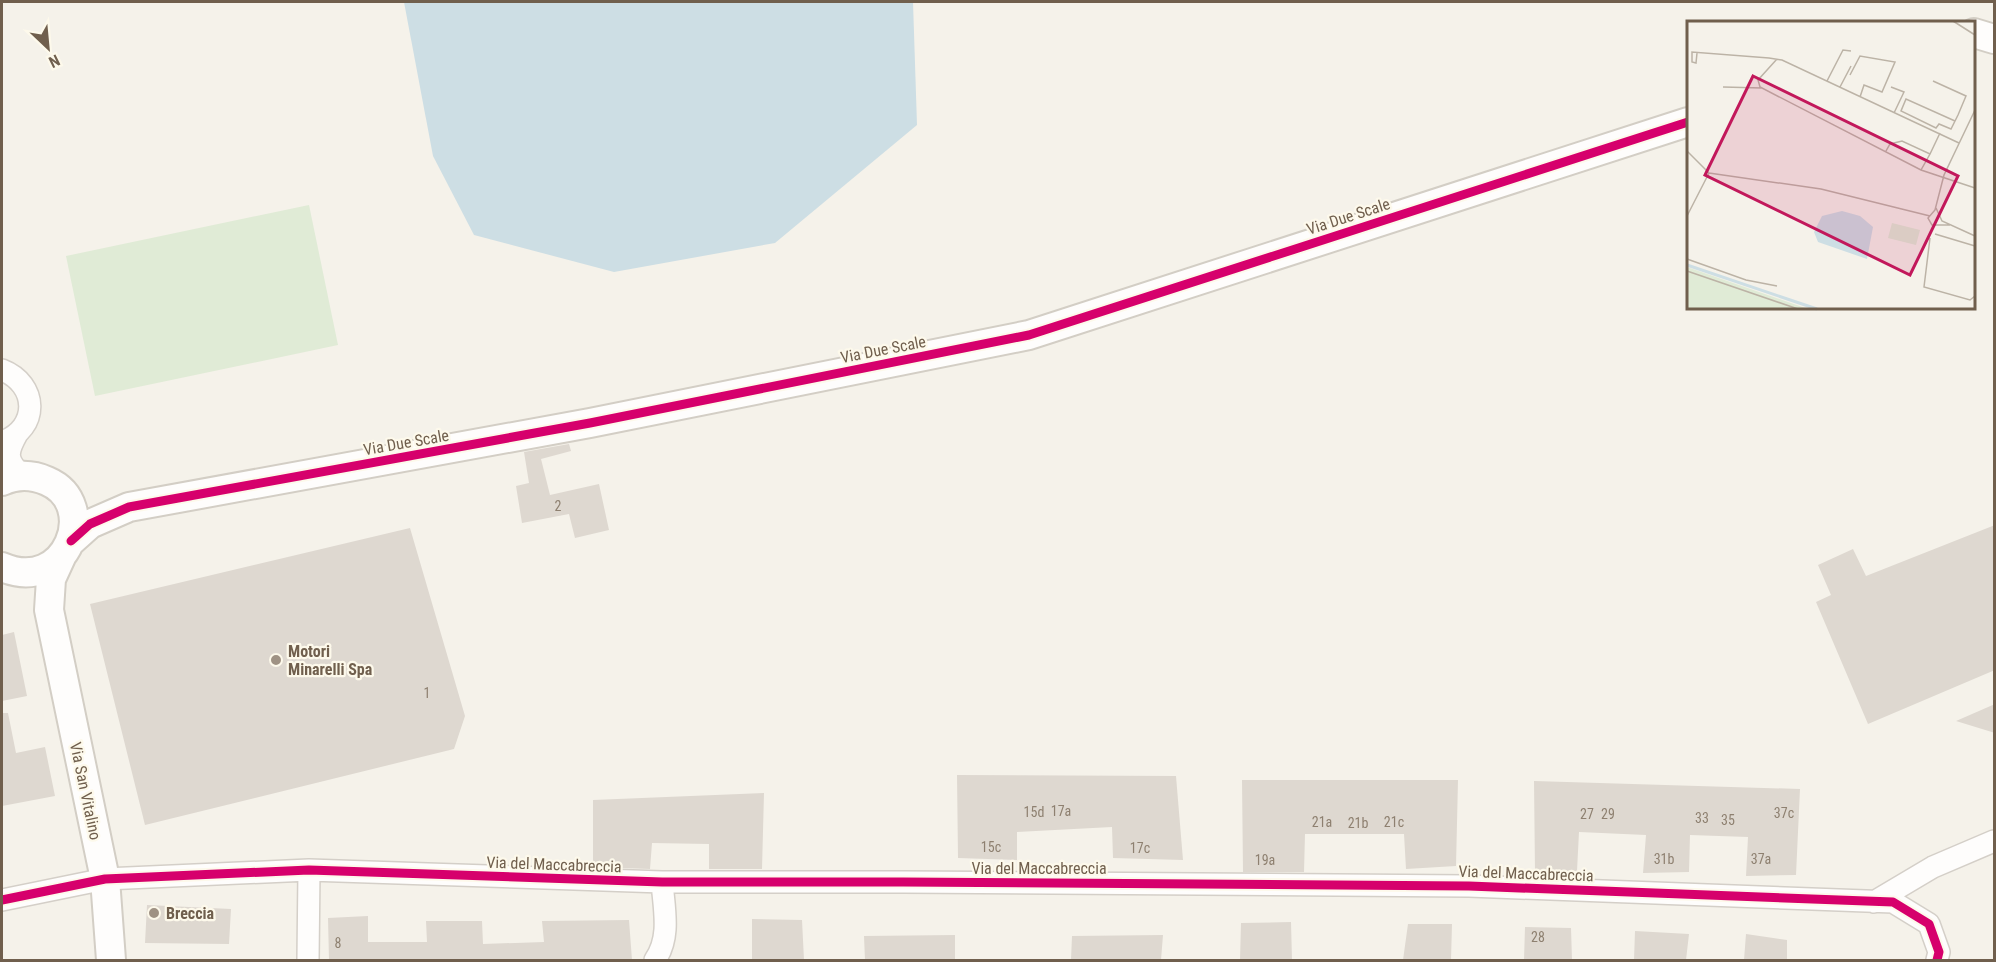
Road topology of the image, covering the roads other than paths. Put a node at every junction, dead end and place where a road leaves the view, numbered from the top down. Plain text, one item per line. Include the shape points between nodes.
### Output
1 (1975, 33) edge
2 (1995, 39) edge
3 (1687, 123) edge
4 (2, 370) edge
5 (9, 438) edge
6 (12, 478) edge
7 (62, 491) junction
8 (129, 507) junction
9 (66, 548) junction
10 (6, 569) edge
11 (51, 622) junction
12 (1995, 841) edge
13 (309, 870) junction
14 (105, 879) junction
15 (662, 882) junction
16 (2, 900) edge
17 (1874, 902) junction
18 (111, 960) edge
19 (308, 960) edge
20 (655, 960) edge
21 (1937, 960) edge

1 - 2 street
3 - 8 street, Via Due Scale via 1029,335 578,425
4 - 5 street via 22,382 30,403 25,425
5 - 6 street
6 - 7 street, Via Due Scale via 39,477
7 - 8 street, Via Due Scale via 99,504
7 - 9 street via 69,502 74,528
8 - 9 street, Via Due Scale via 90,524
9 - 10 street, Via Due Scale via 52,565 39,571
9 - 11 street, Via San Vitalino via 51,579
10 - 11 street, Via San Vitalino via 35,595
11 - 14 street, Via San Vitalino
12 - 17 street via 1934,867
13 - 14 street, Via del Maccabreccia
13 - 15 street, Via del Maccabreccia
13 - 19 street
14 - 16 street, Via del Maccabreccia
14 - 18 street, Via San Vitalino
15 - 17 street, Via del Maccabreccia via 1469,886
15 - 20 street via 666,930
17 - 21 street, Via del Maccabreccia via 1893,902 1929,924 1939,952

